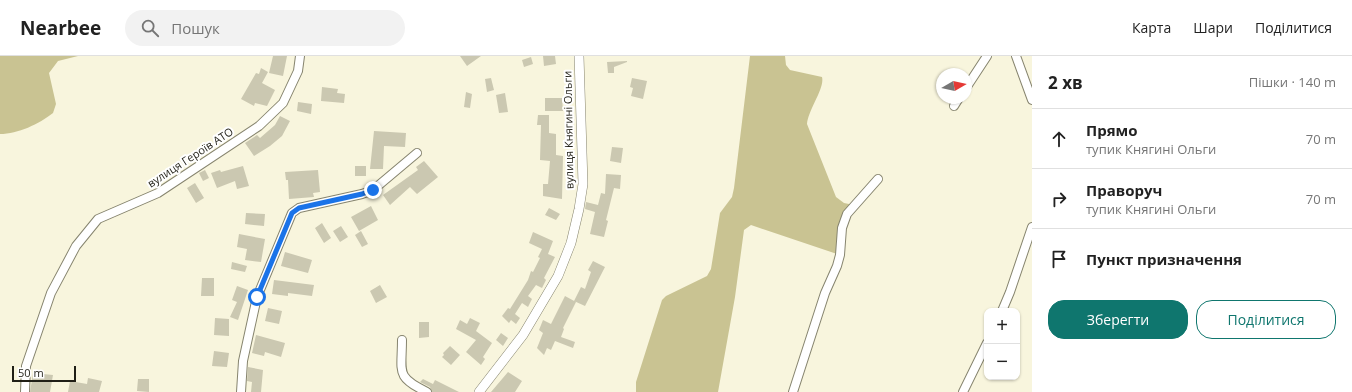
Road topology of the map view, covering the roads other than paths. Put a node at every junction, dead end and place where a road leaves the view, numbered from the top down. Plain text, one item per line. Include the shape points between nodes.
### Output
1 (300, 56) edge
2 (579, 56) edge
3 (987, 56) edge
4 (1016, 56) edge
5 (972, 79) edge
6 (1032, 100) edge
7 (417, 153) dead end
8 (878, 179) dead end
9 (1032, 227) edge
10 (1003, 308) edge
11 (402, 340) dead end
12 (987, 344) edge
13 (25, 392) edge
14 (241, 392) edge
15 (427, 392) edge
16 (479, 392) edge
17 (793, 392) edge
18 (963, 392) edge

1 - 13 street, вулиця Героїв АТО via 298,71 283,102 259,126 158,193 98,219 76,246 51,293 26,366
2 - 16 street, вулиця Княгині Ольги via 583,184 571,243 558,276 526,329
3 - 5 street
4 - 6 street
7 - 14 street via 373,190 299,208 292,213 257,297 243,362
8 - 17 street via 847,214 842,228 837,266 825,293
9 - 10 street
11 - 15 street via 403,375 410,384
12 - 18 street

